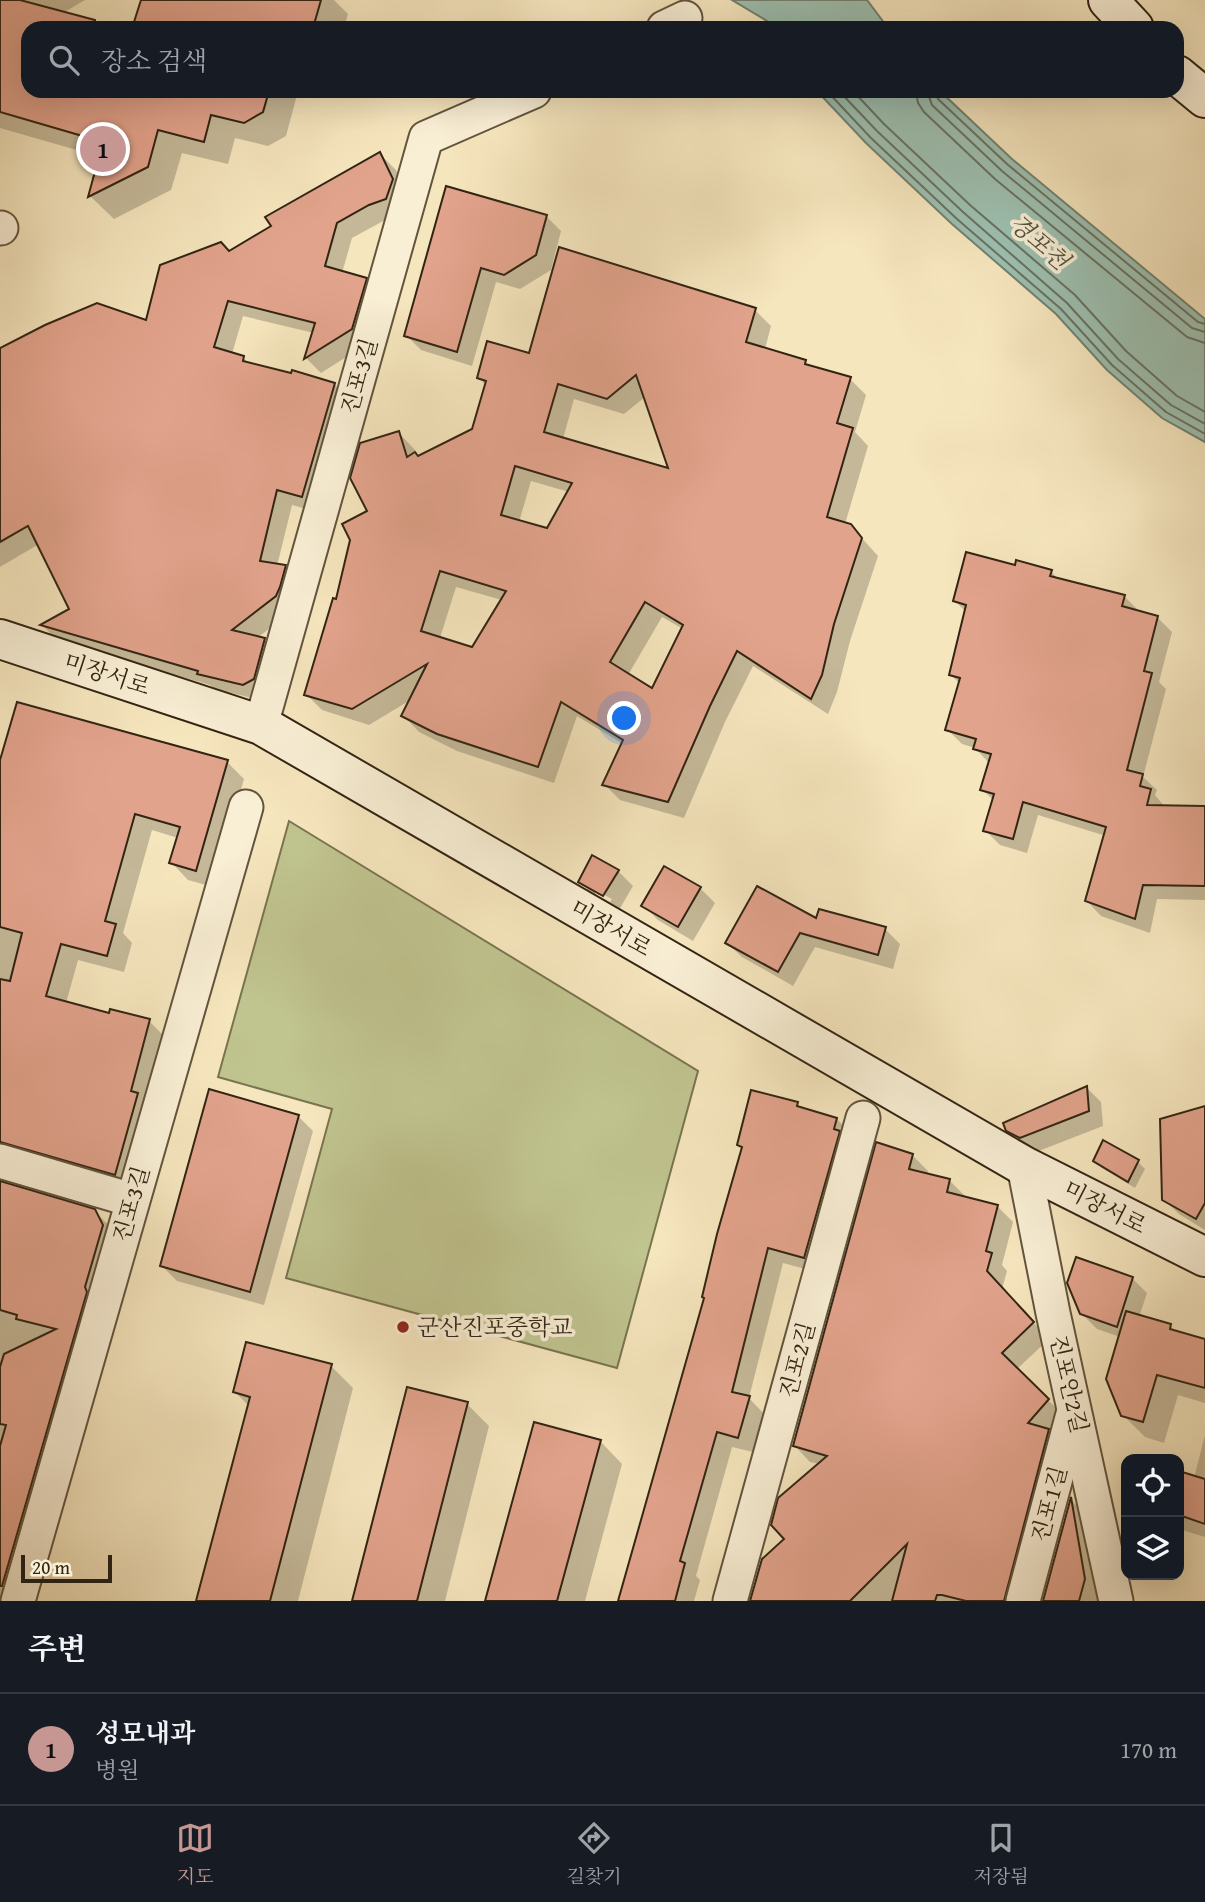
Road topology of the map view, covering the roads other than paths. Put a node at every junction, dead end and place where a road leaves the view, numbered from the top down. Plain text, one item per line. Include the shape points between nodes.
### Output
1 (1108, 0) edge
2 (1128, 21) edge
3 (1184, 81) edge
4 (518, 98) edge
5 (1205, 98) edge
6 (0, 639) edge
7 (261, 726) junction
8 (246, 807) dead end
9 (863, 1118) dead end
10 (0, 1161) edge
11 (1024, 1166) junction
12 (132, 1200) junction
13 (1205, 1257) edge
14 (1075, 1407) junction
15 (18, 1601) edge
16 (730, 1601) edge
17 (1023, 1601) edge
18 (1116, 1601) edge

1 - 2 street
3 - 5 street
4 - 7 street, 진포3길 via 426,138
6 - 7 street, 미장서로
7 - 11 street, 미장서로
8 - 12 street, 진포3길
9 - 16 street, 진포2길
10 - 12 street
11 - 13 street, 미장서로
11 - 14 street, 진포안2길
12 - 15 street, 진포3길
14 - 17 street, 진포1길
14 - 18 street, 진포안2길

